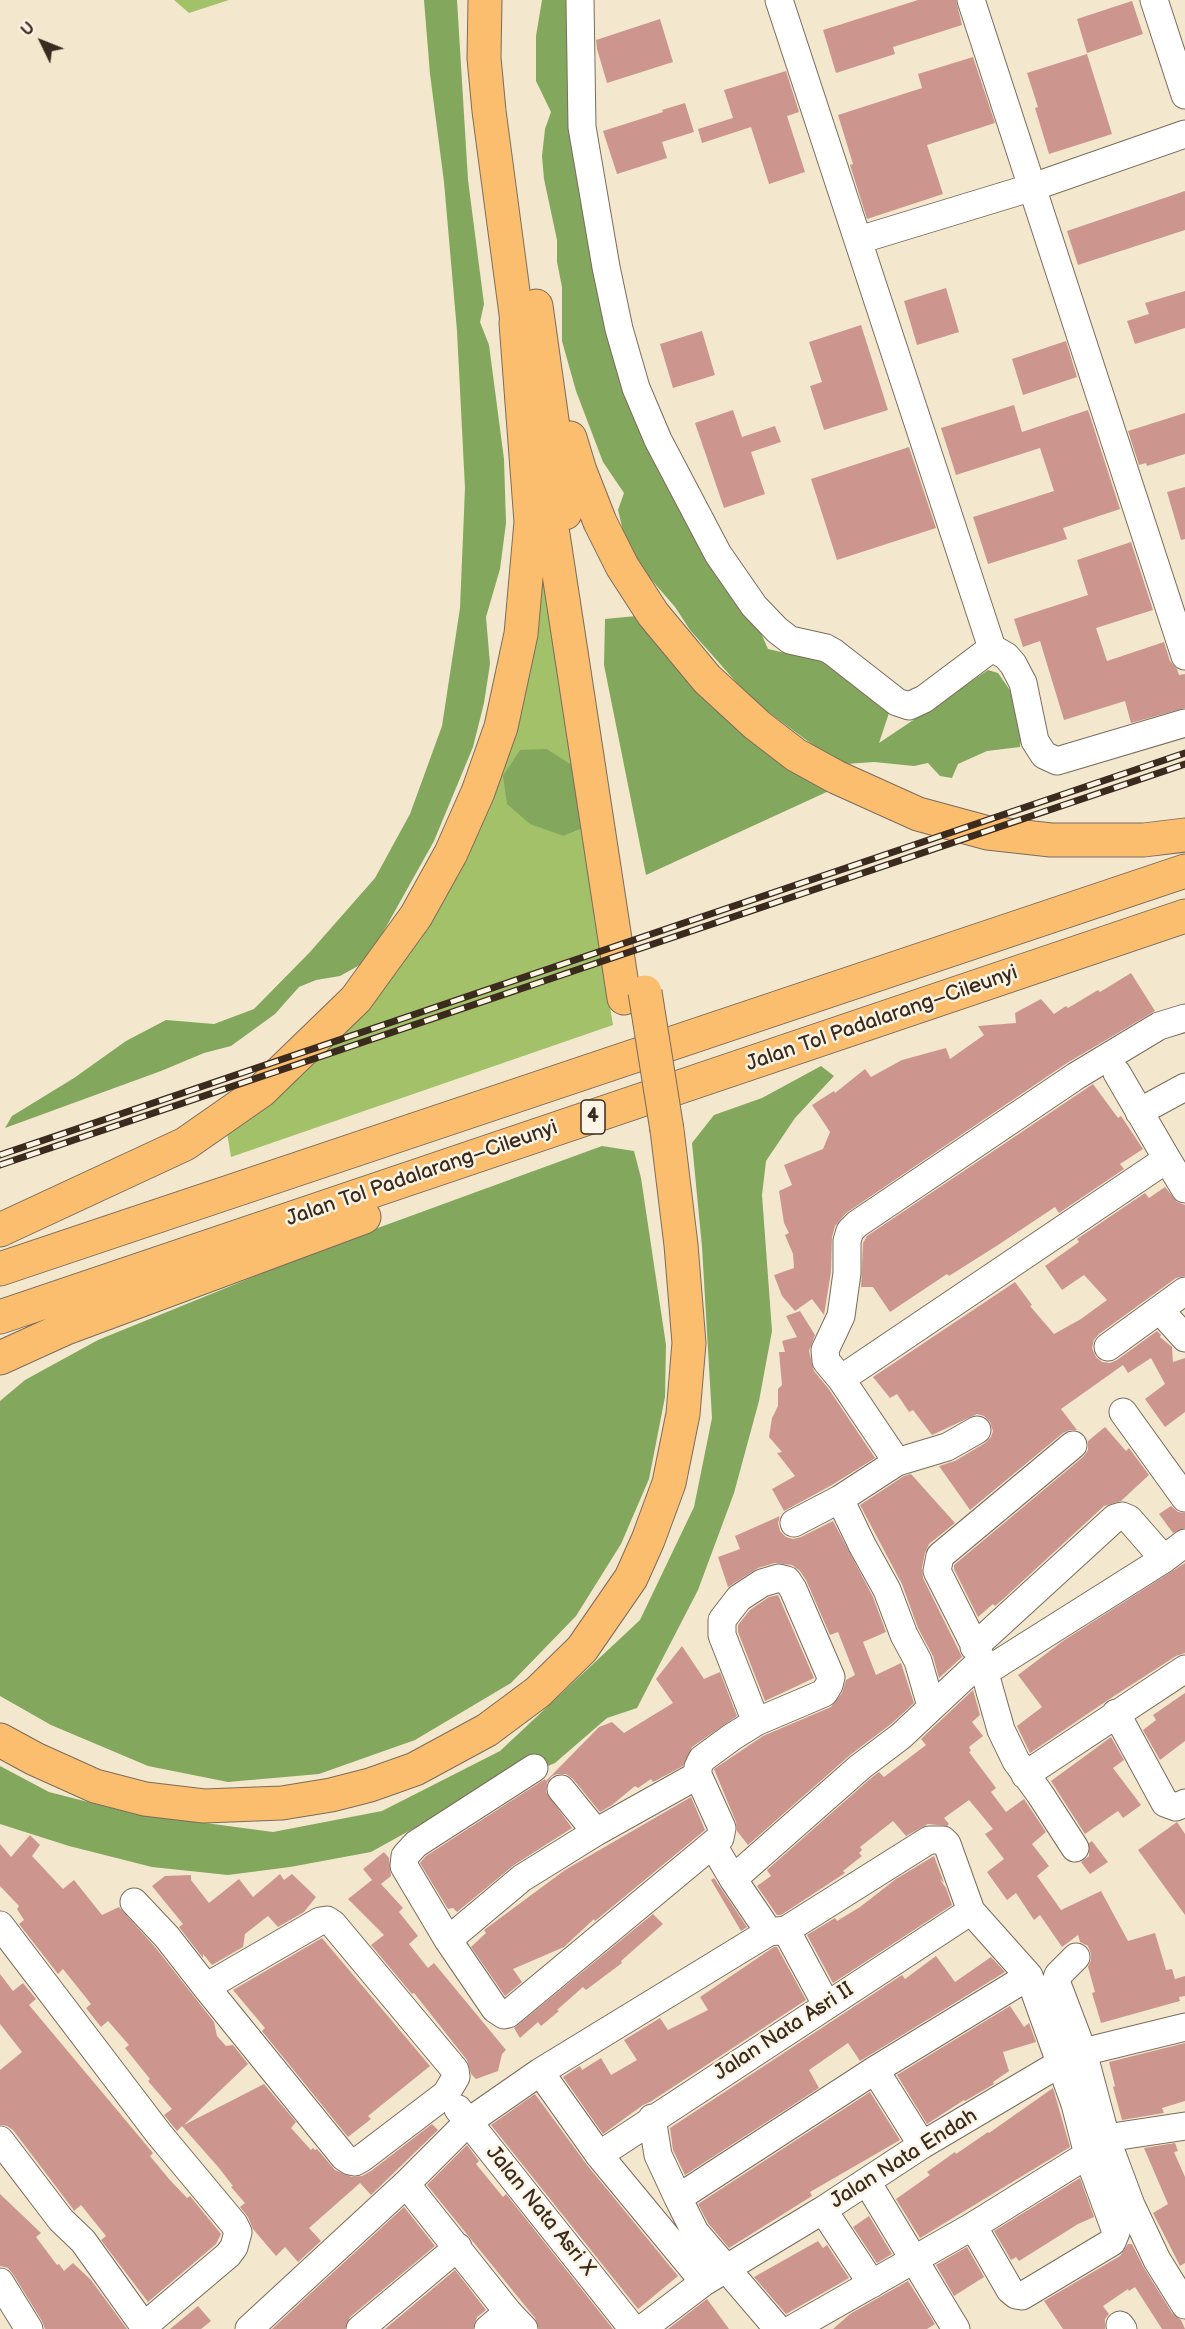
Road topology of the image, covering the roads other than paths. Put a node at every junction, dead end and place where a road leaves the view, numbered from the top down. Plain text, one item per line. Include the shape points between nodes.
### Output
1 (485, 0) edge
2 (507, 0) edge
3 (580, 0) edge
4 (779, 0) edge
5 (971, 0) edge
6 (1154, 0) edge
7 (1185, 95) edge
8 (1185, 134) edge
9 (1033, 187) junction
10 (859, 240) junction
11 (529, 332) junction
12 (992, 648) junction
13 (1185, 656) edge
14 (1185, 723) edge
15 (1185, 835) edge
16 (1185, 871) edge
17 (1185, 916) edge
18 (1185, 1018) edge
19 (1117, 1073) dead end
20 (1185, 1087) edge
21 (1139, 1112) junction
22 (656, 1131) junction
23 (508, 1146) junction
24 (1167, 1159) junction
25 (1185, 1189) edge
26 (0, 1230) edge
27 (0, 1269) edge
28 (1185, 1291) edge
29 (0, 1317) edge
30 (1167, 1318) dead end
31 (1185, 1338) edge
32 (1108, 1347) dead end
33 (0, 1359) edge
34 (841, 1379) junction
35 (1123, 1412) dead end
36 (977, 1430) dead end
37 (1073, 1445) dead end
38 (897, 1462) junction
39 (1184, 1493) edge
40 (840, 1499) junction
41 (794, 1523) dead end
42 (1185, 1543) edge
43 (1164, 1559) junction
44 (980, 1660) junction
45 (1185, 1669) edge
46 (931, 1706) junction
47 (1116, 1713) junction
48 (0, 1721) edge
49 (756, 1722) junction
50 (0, 1740) edge
51 (534, 1768) dead end
52 (698, 1775) junction
53 (1025, 1775) junction
54 (561, 1789) dead end
55 (1185, 1803) edge
56 (596, 1832) junction
57 (713, 1845) junction
58 (1075, 1848) dead end
59 (733, 1879) junction
60 (134, 1902) dead end
61 (971, 1911) junction
62 (0, 1925) edge
63 (778, 1931) junction
64 (448, 1940) junction
65 (1076, 1957) dead end
66 (1029, 1976) junction
67 (206, 1987) junction
68 (826, 2004) junction
69 (1185, 2027) edge
70 (1070, 2058) junction
71 (875, 2070) junction
72 (540, 2072) junction
73 (446, 2094) junction
74 (652, 2118) junction
75 (468, 2122) junction
76 (1185, 2126) edge
77 (0, 2140) edge
78 (922, 2145) junction
79 (1096, 2146) junction
80 (599, 2155) junction
81 (867, 2182) junction
82 (406, 2184) junction
83 (678, 2198) junction
84 (823, 2210) junction
85 (973, 2226) junction
86 (458, 2247) junction
87 (915, 2260) junction
88 (715, 2275) junction
89 (0, 2282) edge
90 (872, 2284) junction
91 (1185, 2306) edge
92 (507, 2323) edge
93 (145, 2328) edge
94 (29, 2329) edge
95 (249, 2329) edge
96 (360, 2329) edge
97 (633, 2329) edge
98 (642, 2329) edge
99 (778, 2329) edge
100 (792, 2329) edge
101 (956, 2329) edge

1 - 11 highway via 484,58 489,111
2 - 11 highway via 509,106
3 - 12 street via 582,126 619,329 649,420 717,554 754,606 777,630 790,640 833,652 897,702 909,706 924,699
4 - 10 street
5 - 9 street
6 - 7 street
8 - 9 street
9 - 10 street
9 - 13 street
10 - 12 street
11 - 15 highway via 600,522 622,566 653,614 707,680 796,755 918,814 988,833 1051,840 1144,840
11 - 22 highway, bridge via 585,663
11 - 26 highway via 531,522 521,634 501,727 478,792 451,853 416,916 356,999 261,1091 185,1144
12 - 14 street via 1013,664 1023,683 1035,741 1044,755 1057,761
16 - 27 highway, Jalan Tol Padalarang–Cileunyi / 4
17 - 23 highway, Jalan Tol Padalarang–Cileunyi / 4
18 - 34 street via 1159,1026 1076,1076 850,1231 841,1316 825,1350 826,1361
19 - 21 street
20 - 21 street
21 - 24 street
22 - 48 highway via 675,1360 669,1419 652,1497 635,1543 616,1579 583,1626 538,1676 456,1734 383,1768 306,1787 255,1793 183,1791 119,1779 51,1752
22 - 50 highway via 681,1245 689,1343 683,1414 669,1483 631,1578 582,1649 538,1692 487,1730 415,1769 331,1795 282,1803 204,1806 146,1799 94,1786
23 - 29 highway, Jalan Tol Padalarang–Cileunyi / 4
23 - 33 highway via 390,1208 66,1328
24 - 25 street
24 - 34 street
28 - 32 street
30 - 31 street
34 - 38 street
35 - 39 street
36 - 38 street via 947,1447
37 - 44 street via 940,1556 940,1579
38 - 40 street
40 - 41 street
40 - 46 street via 918,1660
42 - 43 street
43 - 44 street
43 - 44 street via 1129,1519 1115,1518
44 - 46 street
44 - 53 street via 1001,1730
45 - 47 street
46 - 59 street
47 - 53 street
47 - 55 street via 1165,1803 1176,1807
49 - 49 street via 722,1635 722,1620 739,1598 762,1583 779,1578 787,1580 793,1588 831,1677 824,1693
49 - 52 street via 702,1759
51 - 64 street via 416,1844 405,1856 404,1866
52 - 56 street
52 - 57 street via 723,1828
53 - 58 street
54 - 56 street
56 - 64 street via 522,1878
57 - 59 street
57 - 64 street via 508,2014 495,2009
59 - 63 street
60 - 67 street
61 - 63 street via 947,1844 936,1838
61 - 66 street
61 - 68 street, Jalan Nata Asri II
62 - 93 street via 238,2232 228,2255
63 - 68 street
63 - 72 street
65 - 70 street via 1056,1981
66 - 70 street
66 - 71 street
67 - 73 street via 350,2161 362,2158
67 - 73 street via 327,1920 455,2070 456,2078
68 - 74 street, Jalan Nata Asri II
69 - 70 street, Jalan Nata Endah
70 - 78 street, Jalan Nata Endah
70 - 79 street
71 - 78 street
71 - 83 street
72 - 75 street
72 - 80 street
73 - 75 street, Jalan Nata Asri X
74 - 80 street, Jalan Nata Asri II
74 - 83 street via 658,2155
75 - 82 street
75 - 97 street, Jalan Nata Asri X
76 - 79 street
77 - 93 street via 61,2220 83,2241
78 - 81 street, Jalan Nata Endah
79 - 85 street
79 - 85 street via 1116,2232 1112,2242 1022,2296 1010,2290
79 - 91 street
80 - 88 street
81 - 84 street, Jalan Nata Endah
81 - 87 street
82 - 86 street
82 - 95 street
83 - 88 street
84 - 88 street, Jalan Nata Endah
84 - 90 street
85 - 87 street
86 - 92 street
86 - 96 street
87 - 90 street
87 - 101 street
88 - 98 street, Jalan Nata Endah
88 - 99 street
89 - 94 street
90 - 100 street

